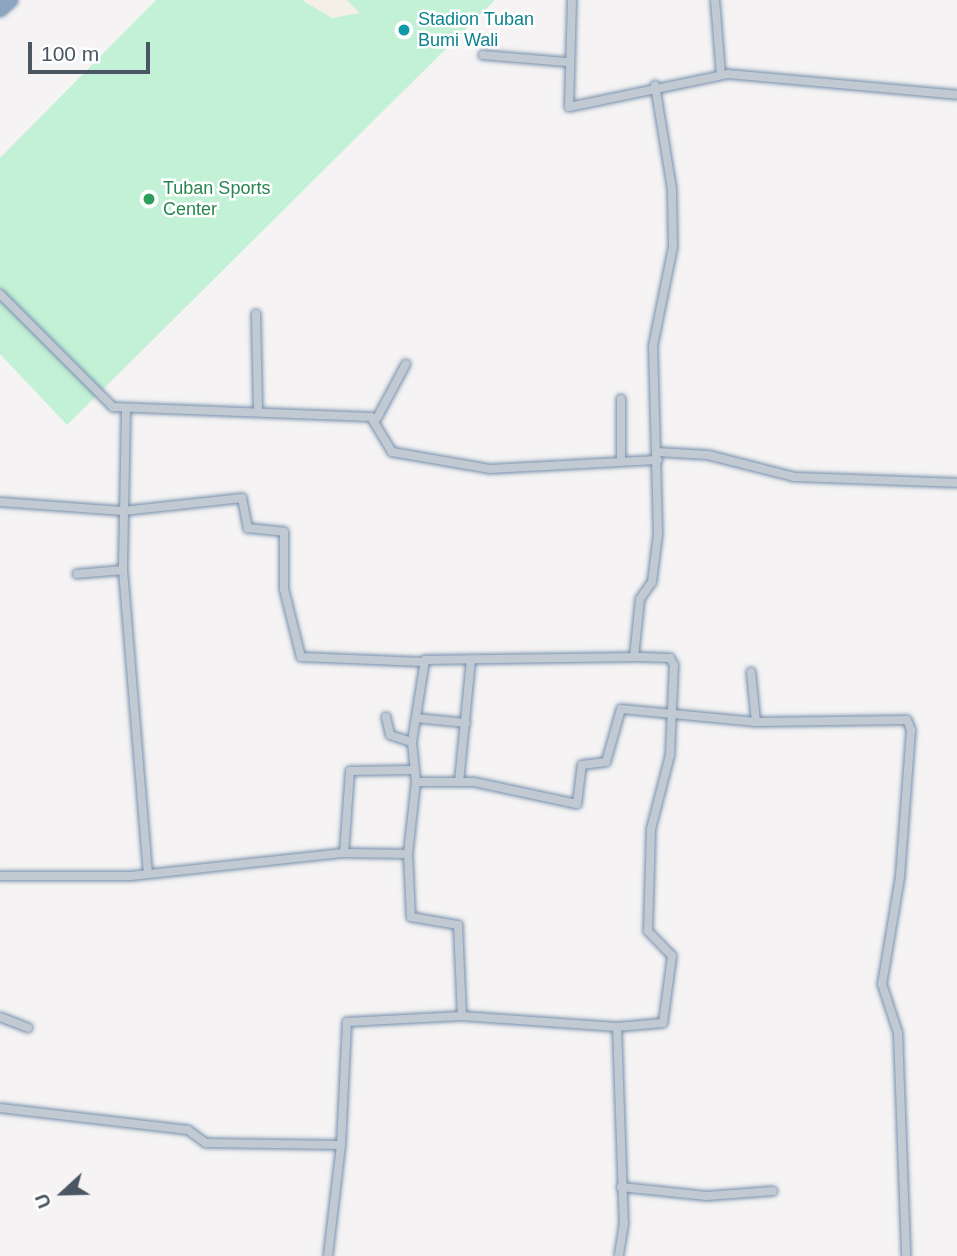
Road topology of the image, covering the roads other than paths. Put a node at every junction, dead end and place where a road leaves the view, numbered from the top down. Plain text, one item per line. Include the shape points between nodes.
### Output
1 (11, 0) edge
2 (572, 0) edge
3 (715, 0) edge
4 (0, 10) edge
5 (483, 55) dead end
6 (566, 62) junction
7 (721, 75) junction
8 (655, 85) junction
9 (957, 95) edge
10 (0, 295) edge
11 (256, 314) dead end
12 (406, 364) dead end
13 (621, 399) dead end
14 (126, 409) junction
15 (258, 409) junction
16 (377, 418) junction
17 (658, 456) junction
18 (621, 461) junction
19 (957, 483) edge
20 (0, 502) edge
21 (123, 511) junction
22 (123, 570) junction
23 (77, 574) dead end
24 (635, 657) junction
25 (471, 660) junction
26 (423, 662) junction
27 (751, 672) dead end
28 (675, 712) junction
29 (386, 717) dead end
30 (416, 718) junction
31 (756, 722) junction
32 (466, 723) junction
33 (412, 742) junction
34 (413, 770) junction
35 (416, 782) junction
36 (459, 782) junction
37 (344, 853) junction
38 (408, 854) junction
39 (148, 871) junction
40 (0, 876) edge
41 (462, 1016) junction
42 (0, 1017) edge
43 (617, 1027) junction
44 (29, 1028) dead end
45 (0, 1108) edge
46 (341, 1145) junction
47 (621, 1187) junction
48 (773, 1191) dead end
49 (328, 1256) edge
50 (619, 1256) edge
51 (906, 1256) edge

1 - 4 highway
2 - 6 street
3 - 7 street
5 - 6 street
6 - 8 street via 569,107
7 - 8 street
7 - 9 street
8 - 17 street via 673,189 673,247 653,346
10 - 14 street via 97,397
11 - 15 street
12 - 16 street
13 - 18 street
14 - 15 street
14 - 21 street
15 - 16 street
16 - 18 street via 388,449 405,457 512,469
17 - 18 street
17 - 19 street via 708,455 794,477
17 - 24 street via 656,555 652,582 640,599
20 - 21 street
21 - 22 street
21 - 26 street via 242,498 248,528 284,532 284,589 301,657
22 - 23 street
22 - 39 street
24 - 25 street
24 - 28 street via 673,661
25 - 26 street
25 - 32 street
26 - 30 street
27 - 31 street
28 - 31 street
28 - 36 street via 619,710 606,762 582,765 577,804
28 - 43 street via 651,829 648,931 672,956 664,1021 658,1027
29 - 33 street via 390,735
30 - 32 street
30 - 33 street
31 - 51 street via 890,718 910,724 900,877 882,984 898,1033
32 - 36 street
33 - 34 street
34 - 35 street
34 - 37 street via 350,771
35 - 36 street
35 - 38 street
37 - 38 street
37 - 39 street
38 - 41 street via 411,917 458,925
39 - 40 street
41 - 43 street
41 - 46 street via 347,1022
42 - 44 street
43 - 47 street
45 - 46 street via 188,1130 206,1143
46 - 49 street
47 - 48 street via 707,1196
47 - 50 street

